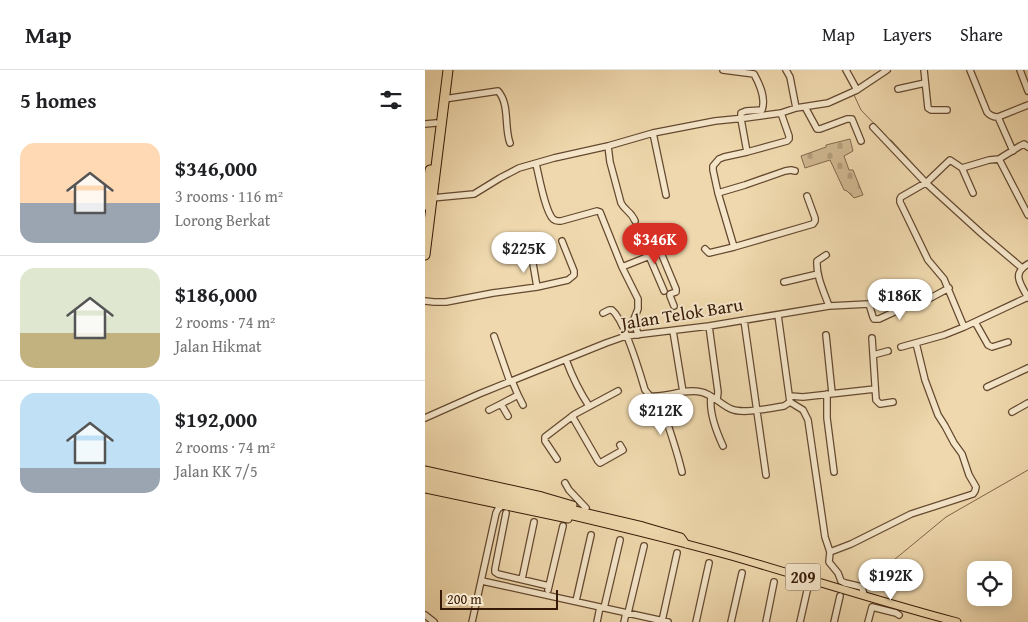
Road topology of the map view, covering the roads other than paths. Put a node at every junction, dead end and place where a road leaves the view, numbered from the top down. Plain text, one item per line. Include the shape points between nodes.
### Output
1 (443, 70) edge
2 (448, 70) edge
3 (723, 70) edge
4 (786, 70) edge
5 (846, 70) edge
6 (887, 70) edge
7 (924, 70) edge
8 (970, 70) edge
9 (1020, 70) edge
10 (925, 83) junction
11 (898, 89) dead end
12 (857, 90) junction
13 (1028, 91) edge
14 (444, 99) junction
15 (1028, 105) edge
16 (805, 107) junction
17 (796, 108) junction
18 (947, 110) dead end
19 (781, 113) junction
20 (998, 117) junction
21 (741, 119) junction
22 (436, 123) junction
23 (425, 124) edge
24 (873, 127) dead end
25 (653, 133) junction
26 (861, 141) dead end
27 (509, 143) dead end
28 (1027, 144) edge
29 (608, 146) junction
30 (1013, 150) junction
31 (747, 152) junction
32 (999, 159) junction
33 (536, 164) junction
34 (962, 168) junction
35 (795, 171) dead end
36 (926, 182) junction
37 (718, 193) junction
38 (973, 193) dead end
39 (666, 194) dead end
40 (807, 196) dead end
41 (428, 199) edge
42 (425, 205) edge
43 (1028, 214) edge
44 (635, 221) dead end
45 (562, 241) dead end
46 (734, 247) junction
47 (705, 249) dead end
48 (425, 255) edge
49 (826, 255) dead end
50 (649, 256) junction
51 (531, 258) dead end
52 (1028, 264) edge
53 (622, 267) junction
54 (1022, 268) junction
55 (818, 274) junction
56 (784, 282) dead end
57 (537, 287) junction
58 (949, 288) junction
59 (664, 291) dead end
60 (1028, 297) edge
61 (425, 301) edge
62 (674, 306) dead end
63 (829, 306) junction
64 (603, 313) dead end
65 (778, 315) junction
66 (744, 320) junction
67 (975, 322) junction
68 (709, 326) junction
69 (964, 327) junction
70 (673, 331) junction
71 (638, 335) junction
72 (826, 335) dead end
73 (494, 336) dead end
74 (626, 336) junction
75 (872, 338) dead end
76 (1008, 342) dead end
77 (916, 343) junction
78 (901, 347) dead end
79 (888, 351) dead end
80 (873, 354) junction
81 (566, 360) junction
82 (1028, 368) edge
83 (511, 382) junction
84 (987, 387) dead end
85 (875, 389) junction
86 (618, 390) dead end
87 (683, 392) junction
88 (830, 394) junction
89 (518, 395) junction
90 (659, 396) junction
91 (714, 398) junction
92 (790, 399) junction
93 (893, 402) dead end
94 (1028, 403) edge
95 (501, 404) junction
96 (523, 405) dead end
97 (589, 406) junction
98 (489, 410) dead end
99 (756, 410) junction
100 (1012, 412) dead end
101 (508, 416) dead end
102 (572, 416) junction
103 (425, 418) edge
104 (620, 445) dead end
105 (723, 446) dead end
106 (557, 459) dead end
107 (425, 470) edge
108 (682, 472) dead end
109 (834, 472) dead end
110 (766, 475) dead end
111 (425, 477) edge
112 (425, 483) edge
113 (565, 483) dead end
114 (425, 489) edge
115 (491, 503) junction
116 (541, 505) junction
117 (586, 508) junction
118 (504, 509) junction
119 (496, 513) junction
120 (534, 522) dead end
121 (563, 526) dead end
122 (642, 529) junction
123 (591, 535) dead end
124 (620, 540) dead end
125 (643, 546) dead end
126 (830, 552) junction
127 (677, 554) dead end
128 (709, 563) dead end
129 (741, 572) dead end
130 (522, 579) junction
131 (482, 581) junction
132 (774, 582) dead end
133 (549, 586) junction
134 (808, 589) dead end
135 (547, 595) junction
136 (863, 595) junction
137 (840, 596) dead end
138 (576, 602) junction
139 (602, 607) junction
140 (627, 613) junction
141 (425, 615) edge
142 (899, 615) dead end
143 (660, 621) edge
144 (434, 622) edge
145 (472, 622) edge
146 (597, 622) edge
147 (624, 622) edge
148 (696, 622) edge
149 (731, 622) edge
150 (766, 622) edge
151 (800, 622) edge
152 (834, 622) edge
153 (868, 622) edge
154 (957, 622) edge

1 - 22 highway
2 - 14 highway
3 - 21 street via 754,74 762,92 763,109 744,111
4 - 17 street
5 - 12 street
6 - 12 street
7 - 10 street
8 - 20 street via 989,116
9 - 13 street
10 - 11 street
10 - 18 street via 929,109
12 - 16 street via 828,103
14 - 27 street via 498,91 505,110
14 - 41 highway
15 - 20 street
16 - 17 street
16 - 26 street via 817,129 852,119
17 - 19 street
19 - 21 street
19 - 31 street via 789,136 787,142
20 - 30 street
21 - 25 street
21 - 31 street
22 - 23 street
22 - 41 highway
24 - 36 street
25 - 29 street
25 - 39 street
28 - 30 street
29 - 33 street
29 - 44 street via 621,202
30 - 32 street
31 - 37 street via 715,162 713,170
32 - 34 street
32 - 43 street
33 - 41 street via 519,168 474,194
33 - 53 street via 553,219 561,221 599,211
34 - 36 street via 949,160
34 - 38 street
35 - 37 street via 785,171
36 - 54 street
36 - 58 street via 901,197 900,202 928,260
37 - 46 street
40 - 46 street via 815,218 813,224
41 - 42 highway
41 - 48 highway
45 - 57 street via 575,275 568,280
46 - 47 street via 709,253
49 - 55 street via 817,261
50 - 53 street
50 - 59 street
50 - 62 street via 663,255 677,289 669,296
51 - 57 street
52 - 54 street
53 - 71 street via 638,299 635,319
54 - 60 street via 1019,280
55 - 56 street
55 - 63 street
57 - 61 street via 446,302
58 - 63 street, Jalan Telok Baru via 879,319 873,317 869,304
58 - 69 street
60 - 67 street
63 - 65 street, Jalan Telok Baru
64 - 74 street via 615,312
65 - 66 street, Jalan Telok Baru
65 - 92 street
66 - 68 street, Jalan Telok Baru
66 - 99 street
67 - 69 street
67 - 76 street via 988,345 992,347
68 - 70 street, Jalan Telok Baru
68 - 91 street via 718,392
69 - 77 street
70 - 71 street, Jalan Telok Baru
70 - 87 street
71 - 74 street, Jalan Telok Baru
72 - 88 street
73 - 83 street
74 - 81 street, Jalan Telok Baru
74 - 90 street via 647,394
75 - 80 street
77 - 78 street
77 - 126 street via 938,415 962,454 975,491 911,514
79 - 80 street
80 - 85 street
81 - 83 street, Jalan Telok Baru
81 - 97 street
82 - 84 street
83 - 89 street
83 - 103 street, Jalan Telok Baru
85 - 88 street
85 - 93 street via 879,404
86 - 97 street
87 - 90 street
87 - 91 street via 703,392
88 - 92 street
88 - 109 street via 827,418
89 - 95 street
89 - 96 street
90 - 108 street
91 - 99 street via 737,411
91 - 105 street via 711,409
92 - 99 street via 784,406
92 - 126 street via 803,410 808,420
94 - 100 street
95 - 98 street
95 - 101 street
97 - 102 street
99 - 110 street
102 - 104 street via 598,461 603,462 623,450
102 - 106 street via 544,439
107 - 117 main road
111 - 116 main road, 209
112 - 116 main road, 209
113 - 117 street
114 - 115 main road
115 - 118 main road
115 - 119 street
116 - 122 main road, 209
117 - 122 main road via 611,514
118 - 119 street via 498,509
118 - 122 main road
118 - 130 street via 495,572
119 - 131 street
120 - 130 street
121 - 133 street
122 - 136 main road, 209
123 - 138 street
124 - 139 street
125 - 140 street
126 - 136 street via 829,562 841,581 862,587
127 - 143 street
128 - 148 street
129 - 149 street
130 - 133 street
131 - 135 street
131 - 145 street
132 - 150 street
133 - 135 street
134 - 151 street
135 - 138 street
136 - 154 main road, 209
137 - 152 street
138 - 139 street
139 - 140 street
139 - 146 street
140 - 143 street
140 - 147 street
141 - 144 street
142 - 153 street via 872,607

